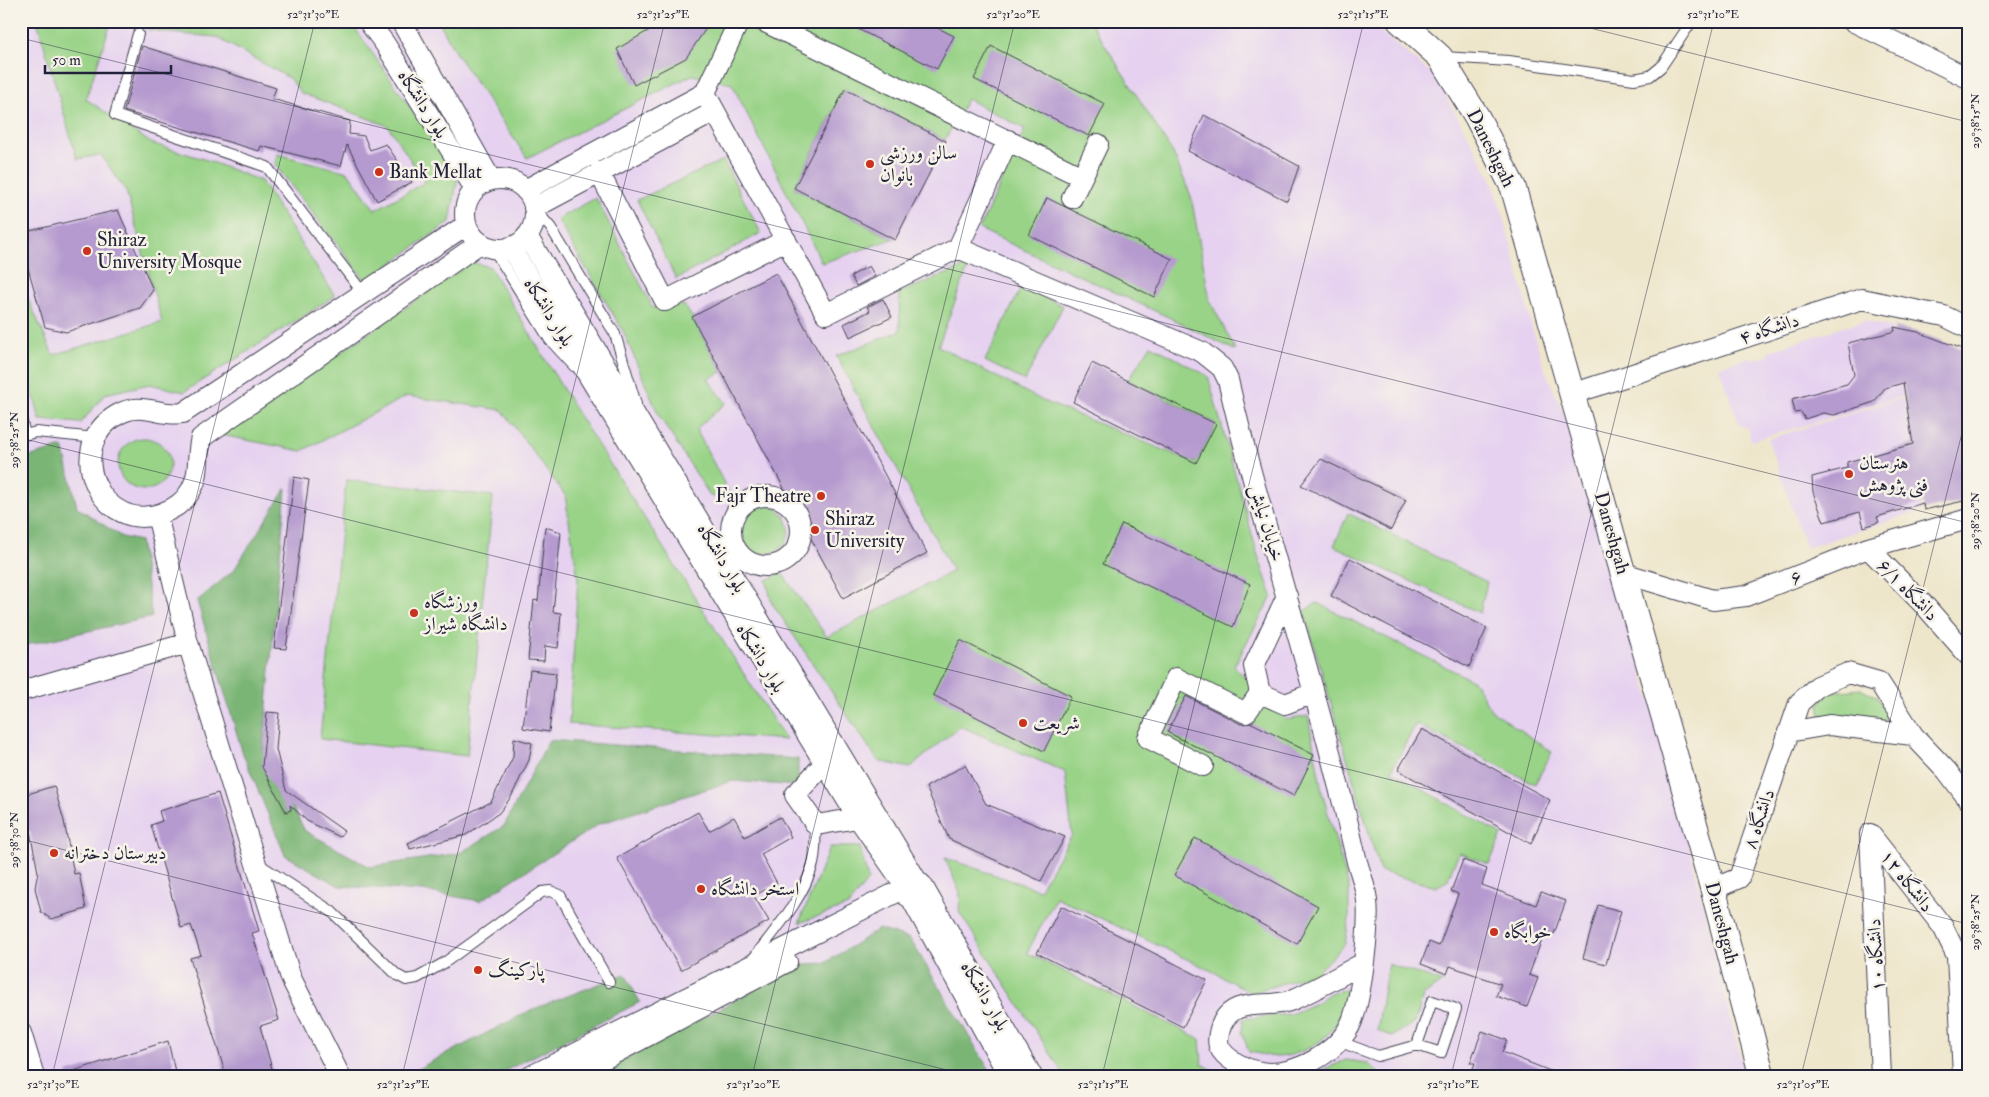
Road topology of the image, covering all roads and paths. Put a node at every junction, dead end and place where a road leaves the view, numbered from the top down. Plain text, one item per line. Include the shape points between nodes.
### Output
1 (368, 21) edge
2 (739, 21) edge
3 (762, 21) edge
4 (1400, 21) edge
5 (1692, 21) edge
6 (1852, 21) edge
7 (402, 26) edge
8 (138, 34) dead end
9 (385, 44) junction
10 (1440, 57) junction
11 (1968, 78) edge
12 (705, 93) junction
13 (714, 112) junction
14 (1008, 140) junction
15 (1098, 144) dead end
16 (599, 172) junction
17 (1082, 177) junction
18 (483, 184) junction
19 (525, 190) junction
20 (1072, 198) dead end
21 (534, 208) junction
22 (466, 225) junction
23 (527, 236) junction
24 (786, 240) junction
25 (494, 246) junction
26 (958, 248) junction
27 (363, 293) junction
28 (1968, 328) edge
29 (1572, 394) junction
30 (21, 418) edge
31 (642, 426) junction
32 (23, 436) edge
33 (96, 438) junction
34 (156, 515) junction
35 (1964, 526) edge
36 (1868, 548) junction
37 (1623, 573) junction
38 (1287, 596) junction
39 (188, 643) junction
40 (1968, 655) edge
41 (21, 691) edge
42 (1260, 693) junction
43 (1314, 693) junction
44 (1788, 732) junction
45 (1913, 735) junction
46 (824, 763) junction
47 (1203, 766) dead end
48 (1968, 800) edge
49 (858, 818) junction
50 (816, 825) junction
51 (1870, 834) joint
52 (254, 861) junction
53 (1713, 889) junction
54 (912, 890) junction
55 (848, 924) junction
56 (1363, 962) junction
57 (746, 968) junction
58 (609, 982) dead end
59 (21, 1033) edge
60 (1338, 1041) junction
61 (1417, 1045) junction
62 (34, 1076) edge
63 (340, 1076) edge
64 (530, 1076) edge
65 (572, 1076) edge
66 (1009, 1076) edge
67 (1032, 1076) edge
68 (1762, 1076) edge
69 (1881, 1076) edge
70 (1963, 1076) edge

1 - 9 street, بلوار دانشگاه
2 - 12 street
3 - 14 street
4 - 10 street, Daneshgah
5 - 10 lane via 1661,67 1650,76 1634,79 1509,61
6 - 11 street
7 - 9 street
7 - 18 street, بلوار دانشگاه
8 - 27 lane via 115,115 267,167
9 - 18 street, بلوار دانشگاه
10 - 29 street, Daneshgah via 1477,117 1513,187
12 - 13 street
12 - 19 street
13 - 16 street
13 - 24 street
14 - 17 street
14 - 26 street
15 - 17 street
16 - 21 street
16 - 24 street via 665,301
17 - 20 street
18 - 19 street via 509,180
18 - 22 street via 466,205
19 - 21 street
21 - 23 street
21 - 31 lane via 551,228 615,334
22 - 25 street via 474,238
22 - 27 street
23 - 25 street
23 - 31 street, بلوار دانشگاه
24 - 26 street via 826,314
25 - 34 street via 201,438 196,479 190,491 170,510
25 - 46 street, بلوار دانشکاه via 597,390
26 - 38 street, خیابان نیایش via 1202,352 1222,368
27 - 33 street via 183,413 171,415 144,407 130,409 106,423
28 - 29 street, ۴ دانشگاه via 1944,316 1862,299
29 - 37 street, Daneshgah
30 - 32 lane
31 - 54 street, بلوار دانشگاه
32 - 33 lane via 36,432
33 - 34 street via 90,461 96,488 116,508 128,514
34 - 39 street
35 - 36 street, ۶
36 - 37 street, ۶ via 1746,596 1713,600
36 - 40 street, ۶/۱ دانشگاه
37 - 53 street, Daneshgah
38 - 42 street via 1254,666
38 - 43 street, خیابان نیایش
39 - 41 street
39 - 52 street
42 - 43 street via 1285,704
42 - 47 street via 1246,713 1176,678 1148,738
43 - 56 street, خیابان نیایش via 1367,902
44 - 45 street via 1829,725
44 - 45 street, ۸ دانشگاه via 1799,703 1818,686 1848,673 1879,682
44 - 53 street, ۸ دانشگاه via 1739,878
45 - 48 street, ۸ دانشگاه via 1947,771
46 - 49 street, بلوار دانشکاه
46 - 50 street via 795,795
49 - 50 street
49 - 54 street, بلوار دانشکاه
50 - 57 lane via 813,863 802,887 781,923
51 - 69 street, ۱۰ دانشگاه
51 - 70 street, ۱۲ دانشگاه via 1943,927 1957,956
52 - 58 lane via 332,911 406,980 417,978 444,963 542,892 556,892
52 - 63 street via 291,978
53 - 68 street, Daneshgah
54 - 55 street
54 - 66 street, بلوار دانشکاه
54 - 67 street, بلوار دانشکاه
55 - 57 street
55 - 65 street
56 - 60 street, خیابان نیایش via 1352,1022
56 - 60 street, خیابان نیایش via 1288,1002 1249,1004 1238,1008 1225,1019 1218,1035 1219,1046 1231,1059 1262,1073 1309,1064
57 - 64 street
59 - 62 street
60 - 61 lane via 1378,1056
61 - 61 lane via 1441,1053 1456,1008 1432,1001

